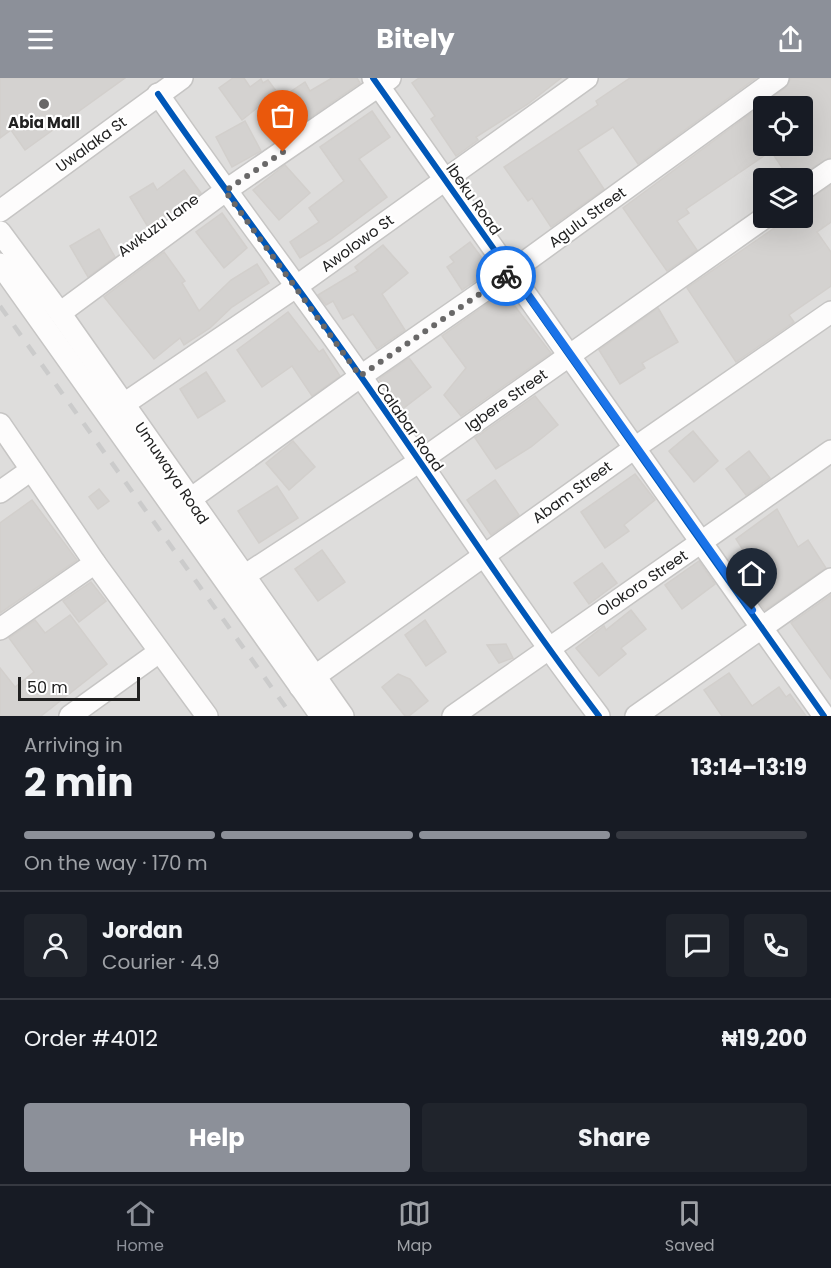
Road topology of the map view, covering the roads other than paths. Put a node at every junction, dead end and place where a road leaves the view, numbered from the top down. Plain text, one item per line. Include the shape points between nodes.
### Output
1 (182, 78) edge
2 (587, 78) edge
3 (778, 78) edge
4 (381, 81) edge
5 (158, 94) junction
6 (831, 170) edge
7 (446, 180) junction
8 (813, 182) edge
9 (225, 191) junction
10 (0, 210) edge
11 (753, 226) edge
12 (0, 232) edge
13 (0, 264) edge
14 (512, 272) junction
15 (297, 286) junction
16 (831, 312) edge
17 (60, 313) junction
18 (571, 354) junction
19 (360, 376) junction
20 (124, 404) junction
21 (0, 423) edge
22 (636, 447) junction
23 (831, 451) edge
24 (420, 461) junction
25 (31, 470) junction
26 (0, 492) edge
27 (189, 500) junction
28 (703, 541) junction
29 (484, 555) junction
30 (95, 562) junction
31 (244, 576) junction
32 (831, 579) edge
33 (764, 628) junction
34 (0, 629) edge
35 (547, 648) junction
36 (159, 652) junction
37 (307, 681) junction
38 (825, 714) edge
39 (70, 716) edge
40 (207, 716) edge
41 (321, 716) edge
42 (343, 716) edge
43 (453, 716) edge
44 (598, 716) edge
45 (636, 716) edge

1 - 5 street, Uwalaka St
2 - 7 street, Awolowo St
3 - 14 street, Agulu Street
4 - 7 street, Ibeku Road
4 - 9 street, Awkuzu Lane
5 - 9 street, Calabar Road
5 - 10 street, Uwalaka St
6 - 8 street
7 - 14 street, Ibeku Road
7 - 15 street, Awolowo St
9 - 15 street, Calabar Road
9 - 17 street, Awkuzu Lane
11 - 18 street, Igbere Street
12 - 17 street, Umuwaya Road
13 - 37 street, Umuwaya Road
14 - 18 street, Ibeku Road
14 - 19 street, Agulu Street
15 - 19 street, Calabar Road
15 - 20 street, Awolowo St
16 - 22 street, Abam Street
17 - 20 street, Umuwaya Road
18 - 22 street, Ibeku Road
18 - 24 street, Igbere Street
19 - 24 street, Calabar Road
19 - 27 street, Agulu Street
20 - 27 street, Umuwaya Road
21 - 25 street
22 - 28 street, Ibeku Road
22 - 29 street, Abam Street
23 - 28 street, Olokoro Street
24 - 29 street, Calabar Road
24 - 31 street, Igbere Street
25 - 26 street
25 - 30 street
27 - 31 street, Umuwaya Road
28 - 33 street, Ibeku Road
28 - 35 street, Olokoro Street
29 - 35 street, Calabar Road
29 - 37 street, Abam Street
30 - 34 street
30 - 36 street
31 - 37 street, Umuwaya Road
32 - 33 street
33 - 38 street, Ibeku Road
33 - 45 street
35 - 43 street, Olokoro Street
35 - 44 street, Calabar Road
36 - 39 street
36 - 40 street
37 - 41 street, Umuwaya Road
37 - 42 street, Umuwaya Road

